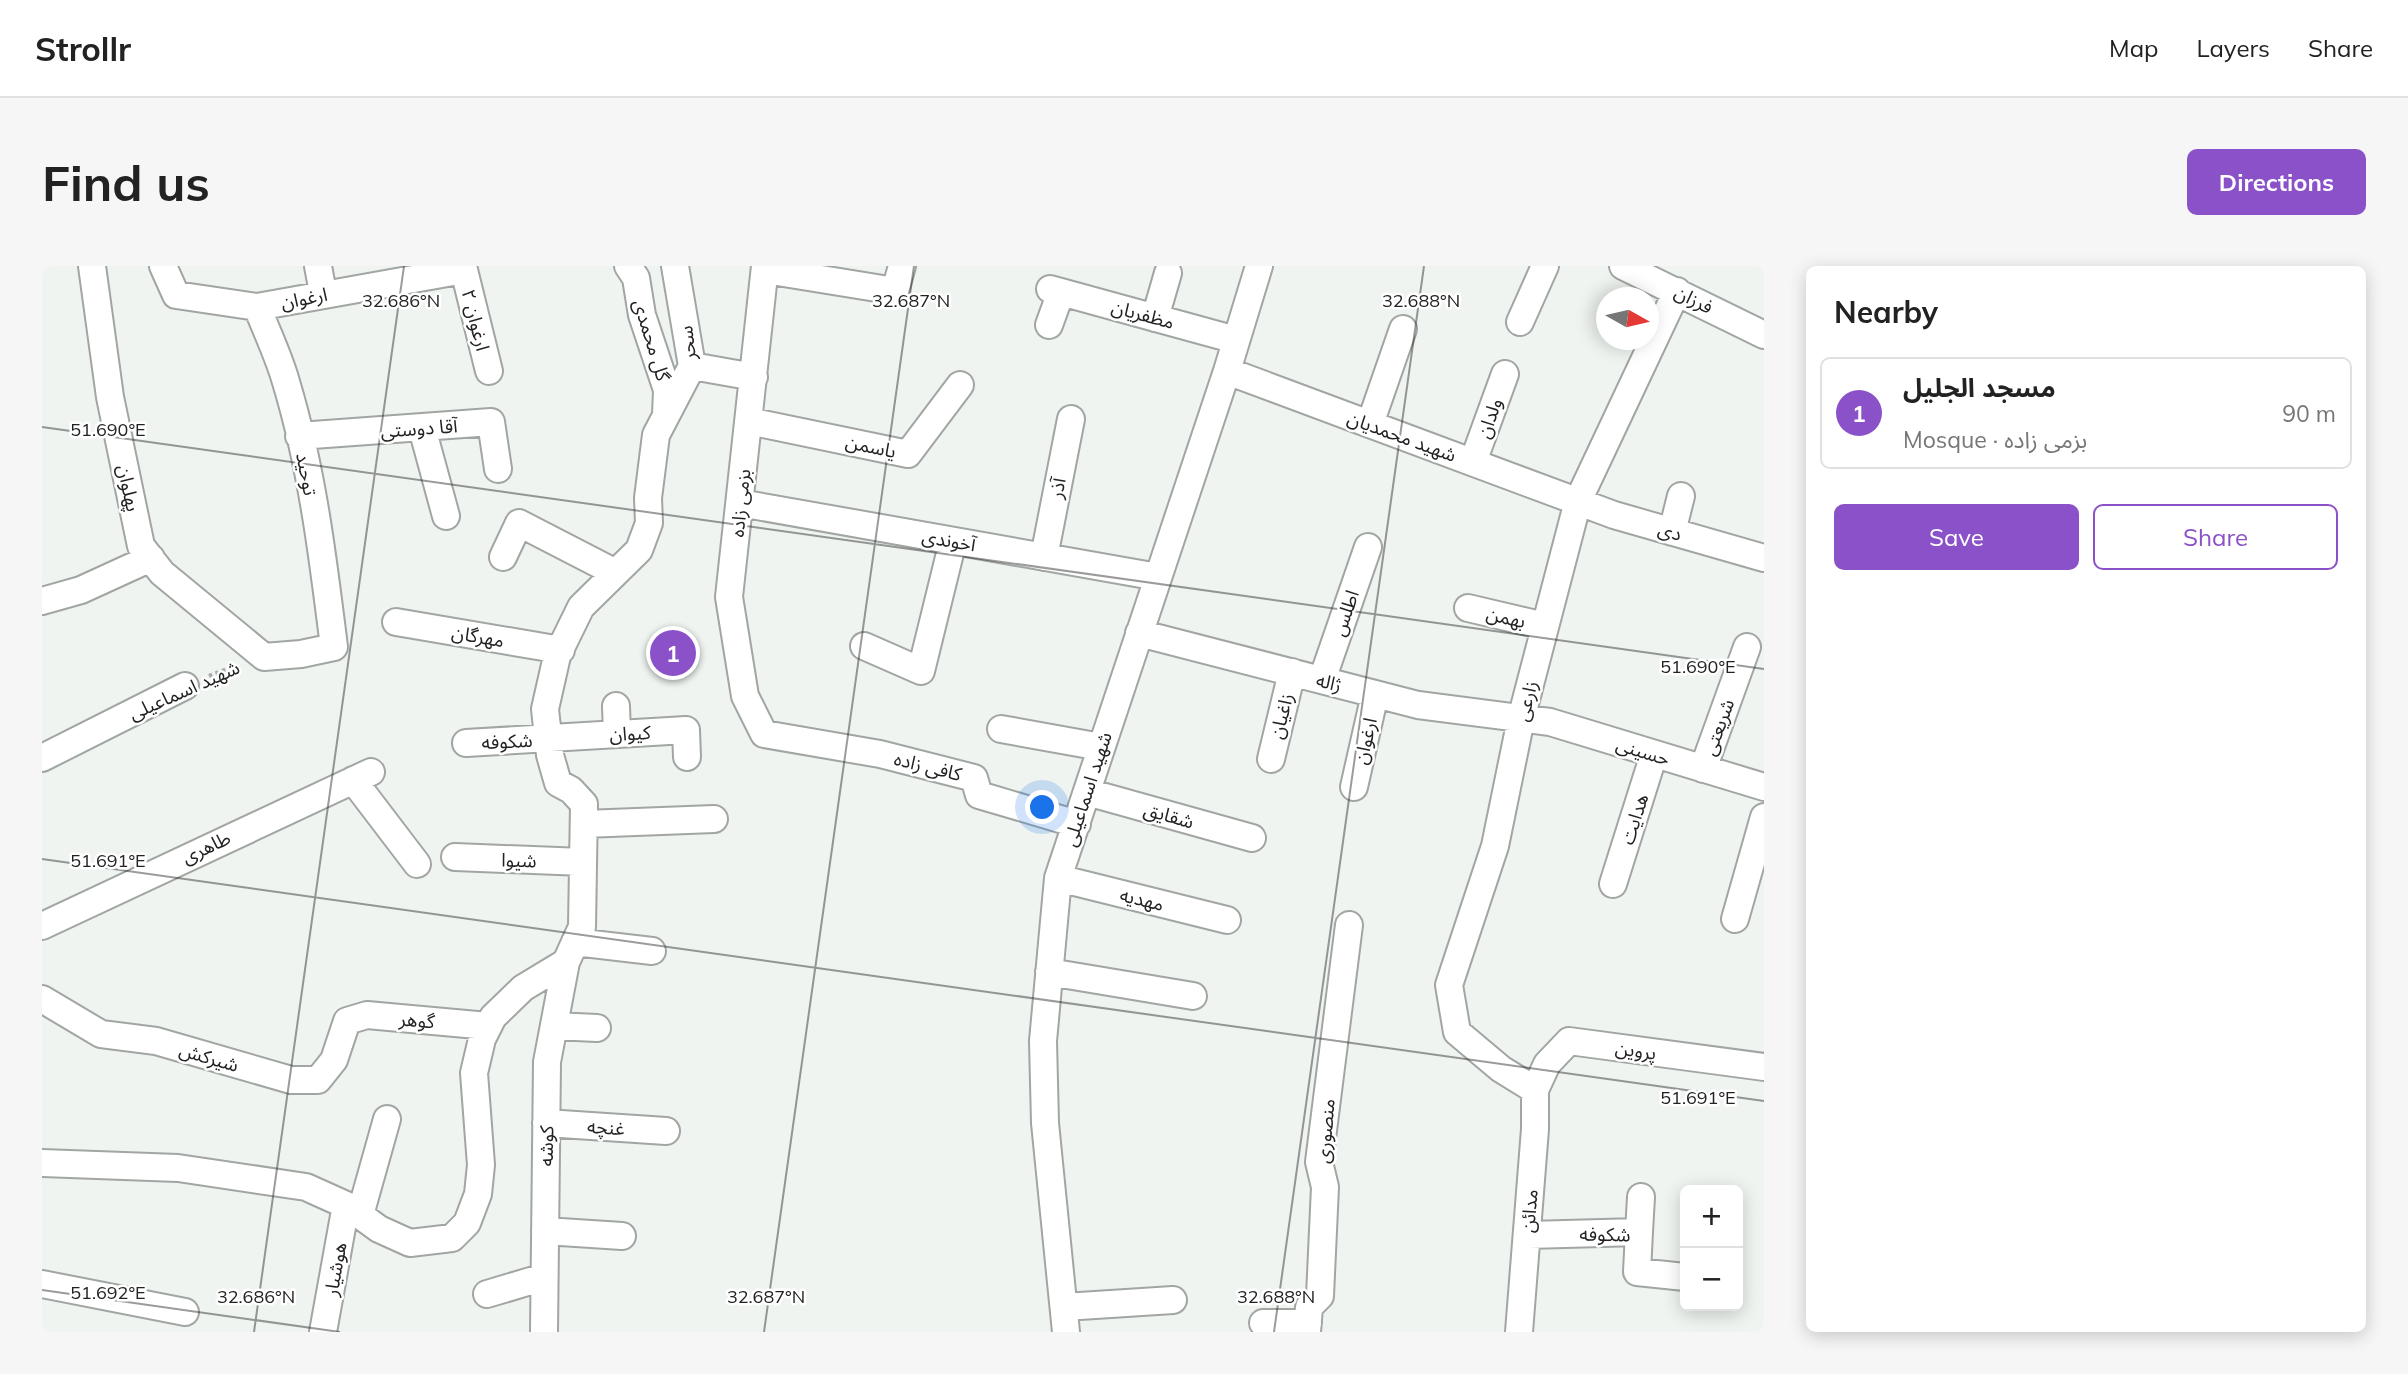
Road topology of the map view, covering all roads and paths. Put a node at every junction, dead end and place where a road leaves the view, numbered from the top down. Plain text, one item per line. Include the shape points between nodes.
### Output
1 (92, 266) edge
2 (163, 266) edge
3 (318, 266) edge
4 (628, 266) edge
5 (675, 266) edge
6 (902, 266) edge
7 (1259, 266) edge
8 (1545, 266) edge
9 (1623, 266) edge
10 (463, 268) edge
11 (765, 268) edge
12 (1653, 271) edge
13 (1168, 273) dead end
14 (1677, 291) junction
15 (323, 293) junction
16 (257, 307) junction
17 (1155, 318) junction
18 (1520, 322) dead end
19 (1049, 325) dead end
20 (1403, 329) dead end
21 (1764, 335) edge
22 (1236, 340) junction
23 (692, 366) junction
24 (489, 371) dead end
25 (1227, 371) junction
26 (1505, 374) dead end
27 (754, 377) junction
28 (960, 385) dead end
29 (666, 415) junction
30 (1071, 419) dead end
31 (749, 421) junction
32 (1370, 424) junction
33 (422, 428) junction
34 (299, 436) junction
35 (1473, 463) junction
36 (499, 469) dead end
37 (1681, 495) dead end
38 (1578, 501) junction
39 (740, 503) junction
40 (446, 516) dead end
41 (1672, 532) junction
42 (953, 541) junction
43 (1368, 547) dead end
44 (503, 557) dead end
45 (1044, 557) junction
46 (151, 558) junction
47 (1764, 558) edge
48 (614, 572) junction
49 (1158, 577) junction
50 (42, 601) edge
51 (1468, 608) dead end
52 (396, 622) dead end
53 (1545, 626) junction
54 (1139, 633) junction
55 (864, 646) dead end
56 (334, 647) joint
57 (1747, 647) dead end
58 (561, 650) junction
59 (264, 657) junction
60 (1292, 673) junction
61 (1322, 680) junction
62 (185, 686) joint
63 (1376, 694) junction
64 (616, 706) dead end
65 (1521, 719) junction
66 (1001, 730) dead end
67 (617, 734) junction
68 (764, 734) joint
69 (548, 738) junction
70 (466, 743) dead end
71 (1101, 747) junction
72 (1654, 754) junction
73 (687, 757) dead end
74 (42, 758) edge
75 (1271, 759) dead end
76 (1703, 769) junction
77 (1354, 787) dead end
78 (1764, 787) edge
79 (1087, 792) junction
80 (1764, 817) edge
81 (714, 819) dead end
82 (584, 824) junction
83 (1077, 824) junction
84 (1252, 838) dead end
85 (455, 857) dead end
86 (583, 862) junction
87 (417, 864) dead end
88 (1058, 878) junction
89 (1613, 884) dead end
90 (1735, 919) dead end
91 (1227, 920) dead end
92 (42, 926) edge
93 (1349, 926) dead end
94 (652, 951) dead end
95 (571, 952) junction
96 (1049, 972) junction
97 (1193, 996) dead end
98 (42, 999) edge
99 (347, 1021) joint
100 (488, 1026) junction
101 (554, 1027) junction
102 (597, 1028) dead end
103 (1764, 1067) edge
104 (1535, 1090) junction
105 (387, 1119) dead end
106 (547, 1122) junction
107 (666, 1131) dead end
108 (42, 1163) edge
109 (1641, 1198) dead end
110 (353, 1210) junction
111 (545, 1231) junction
112 (1639, 1232) junction
113 (1528, 1234) junction
114 (622, 1236) dead end
115 (1680, 1276) edge
116 (544, 1277) junction
117 (42, 1283) edge
118 (487, 1294) dead end
119 (1173, 1300) dead end
120 (185, 1312) dead end
121 (1065, 1319) edge
122 (1263, 1323) dead end
123 (1308, 1327) edge
124 (323, 1332) edge
125 (544, 1332) edge
126 (1519, 1332) edge

1 - 46 street, پهلوان via 110,397 141,546
2 - 16 street, ارغوان via 176,295
3 - 15 street
4 - 29 street, گل محمدی via 636,278 642,315 667,390
5 - 23 street, سحر
6 - 11 street via 895,291
7 - 22 street, شهید اسماعیلی
8 - 18 street
9 - 12 street, فرزان
10 - 15 street, ارغوان
10 - 24 street, ارغوان ۲
11 - 27 street, بزمی زاده
12 - 14 street, فرزان
13 - 17 street
14 - 21 street, فرزان
14 - 38 street, زارعی
15 - 16 street, ارغوان
16 - 34 street, توحید via 286,382
17 - 19 street, مظفریان via 1055,290
17 - 22 street, مظفریان
20 - 32 street
22 - 25 street, شهید اسماعیلی
23 - 27 street
23 - 29 street, سحر
25 - 32 street, شهید محمدیان
25 - 49 street, شهید اسماعیلی
26 - 35 street, ولدان
27 - 31 street, بزمی زاده
28 - 31 street, یاسمن via 908,454
29 - 48 street via 656,435 649,523 639,550
30 - 45 street, آذر
31 - 39 street, بزمی زاده
32 - 35 street, شهید محمدیان
33 - 34 street, آقا دوستی
33 - 36 street, آقا دوستی via 491,422
33 - 40 street
34 - 56 street, توحید
35 - 38 street, شهید محمدیان
37 - 41 street
38 - 41 street, دی
38 - 53 street, زارعی
39 - 42 street, آخوندی
39 - 68 street, بزمی زاده via 729,597 745,696
41 - 47 street, دی
42 - 45 street, آخوندی
42 - 55 street via 920,671
43 - 61 street, اطلس
44 - 48 street via 520,523
45 - 49 street, آخوندی
46 - 50 street via 81,590
46 - 59 street, پهلوان via 162,573
48 - 58 street via 581,607
49 - 54 street, شهید اسماعیلی
51 - 53 street, بهمن
52 - 58 street, مهرگان
53 - 65 street, زارعی
54 - 60 street, ژاله
54 - 71 street, شهید اسماعیلی
56 - 59 street, شهید اسماعیلی
57 - 76 street, شریعتی
58 - 69 street via 545,709
59 - 62 path, شهید اسماعیلی
60 - 61 street, ژاله
60 - 75 street, زاغیان
61 - 63 street, ژاله
62 - 74 street, شهید اسماعیلی
63 - 65 street, ژاله via 1418,705
63 - 77 street, ارغوان
64 - 67 street
65 - 72 street, حسینی via 1549,722
65 - 104 street, زارعی via 1495,846 1449,985 1457,1032
66 - 71 street
67 - 69 street, کیوان
67 - 73 street, کیوان via 686,730
68 - 83 street, کافی زاده via 880,754 974,778 979,795
69 - 70 street, شکوفه
69 - 82 street, کوشه via 558,783 584,804
71 - 79 street, شهید اسماعیلی
72 - 76 street, حسینی
72 - 89 street, هدایت
76 - 78 street, حسینی
79 - 83 street, شهید اسماعیلی
79 - 84 street, شقایق
80 - 90 street
81 - 82 street
82 - 86 street, کوشه
83 - 88 street, شهید اسماعیلی
85 - 86 street, شیوا
86 - 95 street, کوشه via 582,927
87 - 92 street, طاهری via 362,776
88 - 91 street, مهدیه
88 - 96 street, شهید اسماعیلی
93 - 123 street, منصوری via 1319,1162 1325,1187 1320,1296 1309,1307
94 - 95 street
95 - 100 street via 523,988
95 - 101 street, کوشه
96 - 97 street
96 - 121 street, شهید اسماعیلی via 1042,1041 1045,1123
98 - 99 street, شیرکش via 101,1034 156,1041 291,1080 318,1080 334,1060
99 - 100 street, گوهر via 367,1015
100 - 110 street via 474,1073 481,1165 478,1194 467,1223 452,1238 410,1243
101 - 102 street
101 - 106 street, کوشه via 547,1062
103 - 104 street, پروین via 1569,1041 1547,1064
104 - 113 street, مدائن
105 - 110 street, هوشیار
106 - 107 street, غنچه
106 - 111 street, کوشه
108 - 110 street via 178,1168 306,1187
109 - 112 street
110 - 124 street, هوشیار
111 - 114 street
111 - 116 street, کوشه
112 - 113 street, شکوفه
112 - 115 street, شکوفه via 1637,1272
113 - 126 street, مدائن
116 - 118 street
116 - 125 street, کوشه
117 - 120 street
119 - 121 street
122 - 123 street

